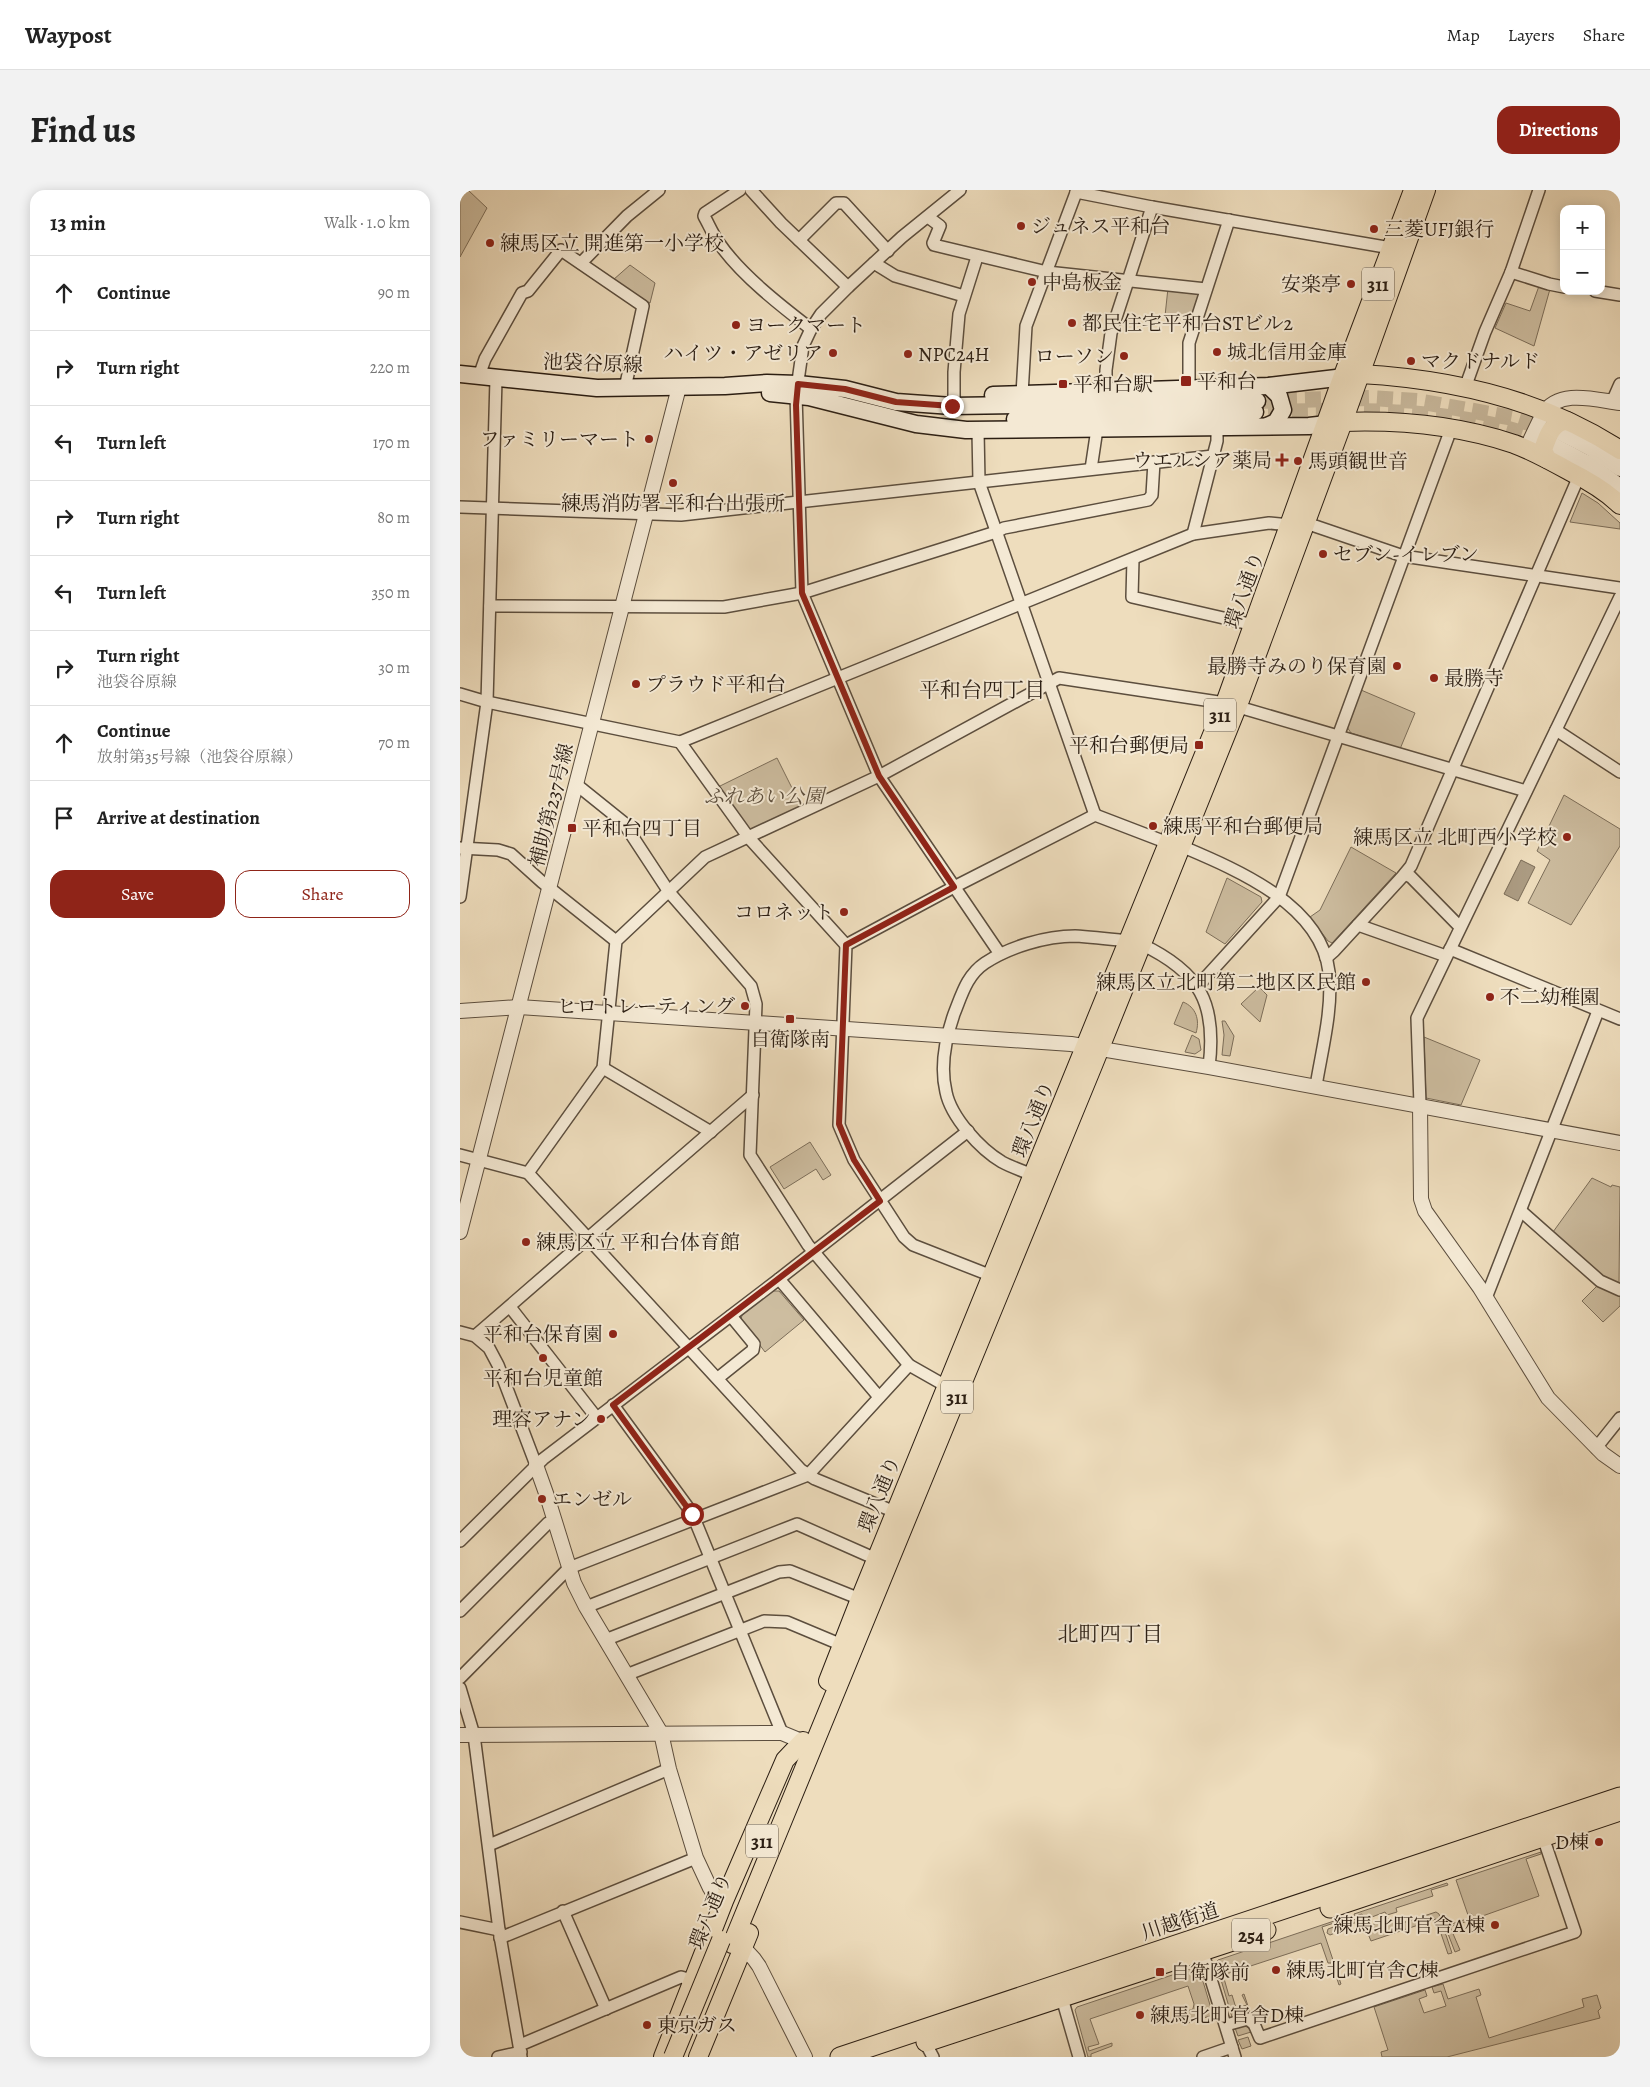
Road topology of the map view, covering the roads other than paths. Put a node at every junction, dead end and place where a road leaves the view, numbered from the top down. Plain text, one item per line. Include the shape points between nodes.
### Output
1 (659, 190) edge
2 (740, 190) edge
3 (751, 190) edge
4 (960, 190) edge
5 (1414, 190) edge
6 (1426, 190) edge
7 (1539, 190) edge
8 (1077, 191) edge
9 (1152, 207) junction
10 (928, 217) junction
11 (1229, 220) junction
12 (799, 240) junction
13 (1391, 248) junction
14 (888, 251) junction
15 (978, 257) junction
16 (581, 263) junction
17 (874, 263) junction
18 (1047, 272) junction
19 (1511, 272) junction
20 (1129, 281) junction
21 (1560, 285) edge
22 (848, 287) junction
23 (1206, 289) junction
24 (1605, 293) edge
25 (1620, 295) edge
26 (964, 296) junction
27 (811, 329) junction
28 (460, 374) edge
29 (1360, 374) junction
30 (479, 376) junction
31 (1342, 378) junction
32 (496, 379) junction
33 (1620, 384) edge
34 (679, 386) junction
35 (1269, 386) junction
36 (625, 388) junction
37 (1465, 388) junction
38 (797, 389) junction
39 (1189, 390) junction
40 (1106, 391) junction
41 (1022, 394) junction
42 (1616, 403) edge
43 (959, 406) junction
44 (853, 407) junction
45 (1544, 412) junction
46 (1335, 423) junction
47 (1217, 426) junction
48 (1267, 426) junction
49 (1097, 429) junction
50 (1451, 429) junction
51 (978, 431) junction
52 (1558, 440) junction
53 (1526, 449) junction
54 (1620, 450) edge
55 (1213, 456) junction
56 (1154, 462) junction
57 (1620, 468) edge
58 (1091, 470) junction
59 (1579, 476) junction
60 (979, 482) junction
61 (1620, 487) edge
62 (799, 502) junction
63 (1620, 505) edge
64 (460, 507) edge
65 (492, 509) junction
66 (646, 515) junction
67 (1298, 524) junction
68 (996, 532) junction
69 (1193, 534) junction
70 (1403, 556) junction
71 (1133, 559) junction
72 (1538, 575) junction
73 (1620, 588) edge
74 (802, 593) junction
75 (1620, 597) edge
76 (1021, 604) junction
77 (490, 606) junction
78 (623, 607) junction
79 (1254, 625) junction
80 (838, 678) junction
81 (1049, 682) junction
82 (460, 694) edge
83 (486, 702) junction
84 (1231, 704) junction
85 (593, 723) junction
86 (1556, 730) junction
87 (1338, 735) junction
88 (680, 742) junction
89 (1453, 769) junction
90 (1620, 772) edge
91 (879, 776) junction
92 (577, 785) junction
93 (1526, 791) junction
94 (1096, 815) junction
95 (749, 838) junction
96 (1175, 844) junction
97 (463, 847) edge
98 (1405, 874) junction
99 (954, 887) junction
100 (550, 888) junction
101 (669, 892) junction
102 (1279, 897) junction
103 (460, 898) edge
104 (1358, 925) junction
105 (1460, 927) junction
106 (616, 941) junction
107 (1135, 942) junction
108 (846, 945) junction
109 (1448, 953) junction
110 (1000, 954) junction
111 (1326, 958) junction
112 (1197, 986) junction
113 (519, 1007) junction
114 (460, 1011) edge
115 (1598, 1011) junction
116 (610, 1012) junction
117 (1619, 1018) edge
118 (755, 1022) junction
119 (842, 1028) junction
120 (947, 1035) junction
121 (1093, 1047) junction
122 (1209, 1066) junction
123 (603, 1068) junction
124 (1316, 1086) junction
125 (753, 1095) junction
126 (1420, 1105) junction
127 (1553, 1130) junction
128 (968, 1131) junction
129 (711, 1132) junction
130 (1620, 1143) edge
131 (460, 1155) edge
132 (479, 1160) junction
133 (528, 1173) junction
134 (1033, 1175) junction
135 (880, 1201) junction
136 (1521, 1211) junction
137 (460, 1232) edge
138 (589, 1239) junction
139 (814, 1252) junction
140 (992, 1276) junction
141 (779, 1279) junction
142 (1620, 1290) edge
143 (1486, 1298) junction
144 (510, 1307) junction
145 (731, 1316) junction
146 (460, 1332) edge
147 (475, 1336) junction
148 (689, 1347) junction
149 (909, 1365) junction
150 (718, 1378) junction
151 (946, 1386) junction
152 (880, 1397) junction
153 (613, 1405) junction
154 (596, 1417) junction
155 (1620, 1418) edge
156 (1596, 1448) junction
157 (536, 1465) junction
158 (1620, 1466) edge
159 (808, 1475) junction
160 (895, 1512) junction
161 (695, 1520) junction
162 (554, 1521) junction
163 (460, 1541) edge
164 (711, 1559) junction
165 (876, 1559) junction
166 (569, 1568) junction
167 (725, 1593) junction
168 (860, 1599) junction
169 (586, 1607) junction
170 (460, 1612) edge
171 (740, 1629) junction
172 (605, 1640) junction
173 (842, 1645) junction
174 (626, 1675) junction
175 (460, 1678) edge
176 (460, 1688) edge
177 (782, 1733) junction
178 (661, 1734) junction
179 (467, 1735) edge
180 (809, 1744) junction
181 (669, 1769) junction
182 (1620, 1797) edge
183 (1620, 1811) edge
184 (1543, 1837) junction
185 (489, 1845) junction
186 (696, 1858) junction
187 (724, 1901) junction
188 (563, 1911) junction
189 (460, 1922) edge
190 (499, 1934) junction
191 (732, 1944) junction
192 (1201, 1944) junction
193 (692, 1980) junction
194 (1062, 1998) junction
195 (606, 2009) junction
196 (1226, 2025) junction
197 (673, 2032) junction
198 (705, 2039) junction
199 (929, 2050) edge
200 (521, 2051) edge
201 (1233, 2052) edge
202 (498, 2057) edge
203 (663, 2057) edge
204 (673, 2057) edge
205 (686, 2057) edge
206 (698, 2057) edge
207 (805, 2057) edge
208 (840, 2057) edge
209 (881, 2057) edge
210 (1079, 2057) edge
211 (1203, 2057) edge

1 - 16 street via 627,216
2 - 27 street via 704,216 732,260
3 - 12 street
4 - 10 street
5 - 13 main road, 環八通り / 311
6 - 29 main road, 環八通り / 311
7 - 19 street
8 - 9 street
8 - 18 street
9 - 11 street
9 - 20 street
10 - 14 street
10 - 15 street via 940,226 933,244
11 - 13 street
11 - 23 street
12 - 14 street via 836,203 844,203
12 - 22 street
13 - 31 main road, 環八通り / 311
14 - 17 street
15 - 18 street
15 - 26 street
16 - 30 street via 561,250 528,291 519,292
16 - 36 street via 643,306
17 - 22 street
17 - 26 street via 895,276
18 - 20 street
18 - 41 street via 1026,326
19 - 21 street
19 - 37 street
20 - 23 street
20 - 40 street via 1111,333
22 - 27 street
23 - 39 street via 1188,343
24 - 25 street
26 - 43 street via 959,314 954,372
27 - 38 street via 803,346
28 - 30 main road, 池袋谷原線
29 - 31 main road
29 - 37 main road
29 - 46 main road, 環八通り / 311
30 - 32 main road, 池袋谷原線
31 - 35 main road
31 - 46 main road, 環八通り / 311
32 - 36 main road, 池袋谷原線 via 583,388
32 - 65 street
33 - 42 street
34 - 36 main road, 池袋谷原線
34 - 38 main road, 池袋谷原線
34 - 66 street, 補助第237号線
35 - 39 main road
35 - 48 main road via 1279,396 1283,410 1276,422
37 - 45 main road
38 - 43 main road, 池袋谷原線 via 845,389 896,402
38 - 44 main road, 池袋谷原線
38 - 62 street
39 - 40 main road
40 - 41 main road
41 - 43 main road via 981,397
42 - 45 street via 1570,398
43 - 44 main road, 池袋谷原線 via 1257,406 982,420 920,417
44 - 51 main road via 924,426
45 - 52 main road
45 - 53 street
46 - 48 main road
46 - 50 main road via 1370,421
46 - 67 main road, 環八通り / 311
47 - 48 main road
47 - 49 main road
47 - 55 street
49 - 51 main road
49 - 58 street
50 - 53 main road
50 - 70 street
51 - 60 street
52 - 53 main road
52 - 54 main road via 1600,437
52 - 57 main road via 1592,448
52 - 59 main road
52 - 61 main road
55 - 56 street
55 - 69 street
56 - 58 street
56 - 68 street via 1152,495 1148,500
58 - 60 street
59 - 63 main road
59 - 72 street
60 - 62 street
60 - 68 street
62 - 66 street via 681,515
62 - 74 street
64 - 65 street
65 - 66 street
65 - 77 street
66 - 78 street, 補助第237号線
67 - 69 street via 1269,523
67 - 70 street
67 - 79 main road, 環八通り / 311
67 - 84 main road, 環八通り / 311
68 - 74 street
68 - 76 street
69 - 71 street
70 - 72 street
70 - 87 street
71 - 76 street
71 - 79 street via 1132,597
72 - 73 street
72 - 89 street
74 - 78 street via 724,607
74 - 80 street
75 - 86 street
76 - 80 street
76 - 81 street
77 - 78 street
77 - 83 street
78 - 85 street, 補助第237号線
79 - 84 main road, 環八通り / 311
80 - 88 street
80 - 91 street
81 - 84 street via 1060,678
81 - 91 street
81 - 94 street
82 - 83 street
83 - 85 street
83 - 97 street
84 - 87 street
84 - 96 main road, 環八通り / 311
85 - 88 street
85 - 92 street, 補助第237号線
86 - 90 street
86 - 93 street
87 - 89 street
87 - 102 street
88 - 95 street
89 - 93 street
89 - 98 street
91 - 95 street
91 - 99 street
92 - 100 street, 補助第237号線
92 - 101 street via 623,822
93 - 105 street
94 - 96 street
94 - 99 street
95 - 101 street via 705,858
95 - 108 street
96 - 102 street via 1233,868
96 - 107 main road, 環八通り / 311
97 - 100 street via 511,854
97 - 103 street
98 - 104 street
98 - 105 street
99 - 108 street
99 - 110 street
100 - 106 street
100 - 113 street, 補助第237号線
101 - 106 street
101 - 118 street via 751,986 755,998
102 - 111 street via 1310,927
102 - 112 street
104 - 109 street
104 - 111 street
105 - 109 street
106 - 116 street
107 - 110 street via 1065,937 1028,944
107 - 112 street via 1175,963
107 - 121 main road, 環八通り / 311
108 - 119 street
109 - 115 street
109 - 126 street via 1416,1018
110 - 120 street via 979,967 966,982
111 - 124 street via 1330,998
112 - 122 street via 1210,1020 1212,1045
113 - 114 street
113 - 116 street
113 - 132 street, 補助第237号線
115 - 117 street
115 - 127 street
116 - 118 street
116 - 123 street
118 - 119 street
118 - 125 street
119 - 120 street
119 - 135 street via 839,1124 854,1160
120 - 121 street
120 - 128 street via 946,1092
121 - 122 street
121 - 134 main road, 環八通り / 311
121 - 180 main road, 環八通り / 311
122 - 124 street
123 - 129 street
123 - 133 street
124 - 126 street
125 - 129 street
125 - 139 street via 750,1154
126 - 127 street
126 - 143 street via 1423,1205
127 - 130 street
127 - 136 street
128 - 134 street via 990,1154
128 - 135 street
129 - 138 street
131 - 132 street
132 - 133 street
132 - 137 street, 補助第237号線
133 - 138 street
134 - 140 main road, 環八通り / 311
135 - 139 street
135 - 140 street via 913,1245
136 - 142 street via 1600,1281
136 - 143 street
138 - 144 street
138 - 148 street
139 - 141 street
139 - 149 street
140 - 151 main road, 環八通り / 311
141 - 145 street
141 - 152 street
143 - 156 street via 1548,1398
144 - 147 street
144 - 154 street
145 - 148 street
145 - 150 street via 754,1344 753,1350
146 - 147 street
147 - 157 street via 489,1348 498,1365
148 - 150 street
148 - 153 street
149 - 151 street
149 - 152 street
150 - 159 street
151 - 160 main road, 環八通り / 311
152 - 159 street
153 - 154 street
153 - 161 street
154 - 157 street
155 - 156 street
156 - 158 street
157 - 162 street
157 - 163 street
159 - 160 street
159 - 161 street
160 - 165 main road, 環八通り / 311
161 - 164 street
161 - 166 street
162 - 166 street
162 - 170 street via 548,1523
164 - 165 street via 797,1524
164 - 167 street
164 - 169 street
165 - 168 main road, 環八通り / 311
166 - 169 street
166 - 175 street
167 - 168 street via 779,1572 790,1571
167 - 171 street
167 - 172 street
168 - 173 main road, 環八通り / 311
169 - 172 street
171 - 173 street via 764,1620 780,1620
171 - 174 street
171 - 177 street
172 - 174 street
173 - 180 main road, 環八通り / 311
174 - 178 street
176 - 179 street
177 - 178 street
177 - 180 street
178 - 179 street
178 - 181 street
179 - 185 street
180 - 187 main road via 785,1760
180 - 191 main road, 環八通り / 311
181 - 185 street
181 - 186 street
182 - 192 highway, 川越街道 / 254
183 - 184 highway, 川越街道 / 254
184 - 192 highway, 川越街道 / 254
184 - 196 street via 1575,1932 1260,2038 1248,2019
185 - 190 street
186 - 187 street via 716,1898
186 - 188 street
187 - 193 main road
188 - 190 street
188 - 195 street
189 - 190 street
190 - 200 street
191 - 198 main road
191 - 204 main road, 環八通り / 311, bridge
191 - 205 main road, 環八通り / 311
191 - 207 street via 754,1958
192 - 194 highway, 川越街道 / 254
192 - 196 street
192 - 208 highway, 川越街道 / 254
193 - 195 street via 681,1978
193 - 197 main road
194 - 199 highway, 川越街道 / 254
194 - 210 street
195 - 200 street
196 - 201 street
197 - 198 main road via 674,2043 684,2051 692,2050
197 - 203 main road
198 - 206 main road
199 - 209 highway, 川越街道 / 254
200 - 202 street
201 - 211 street

